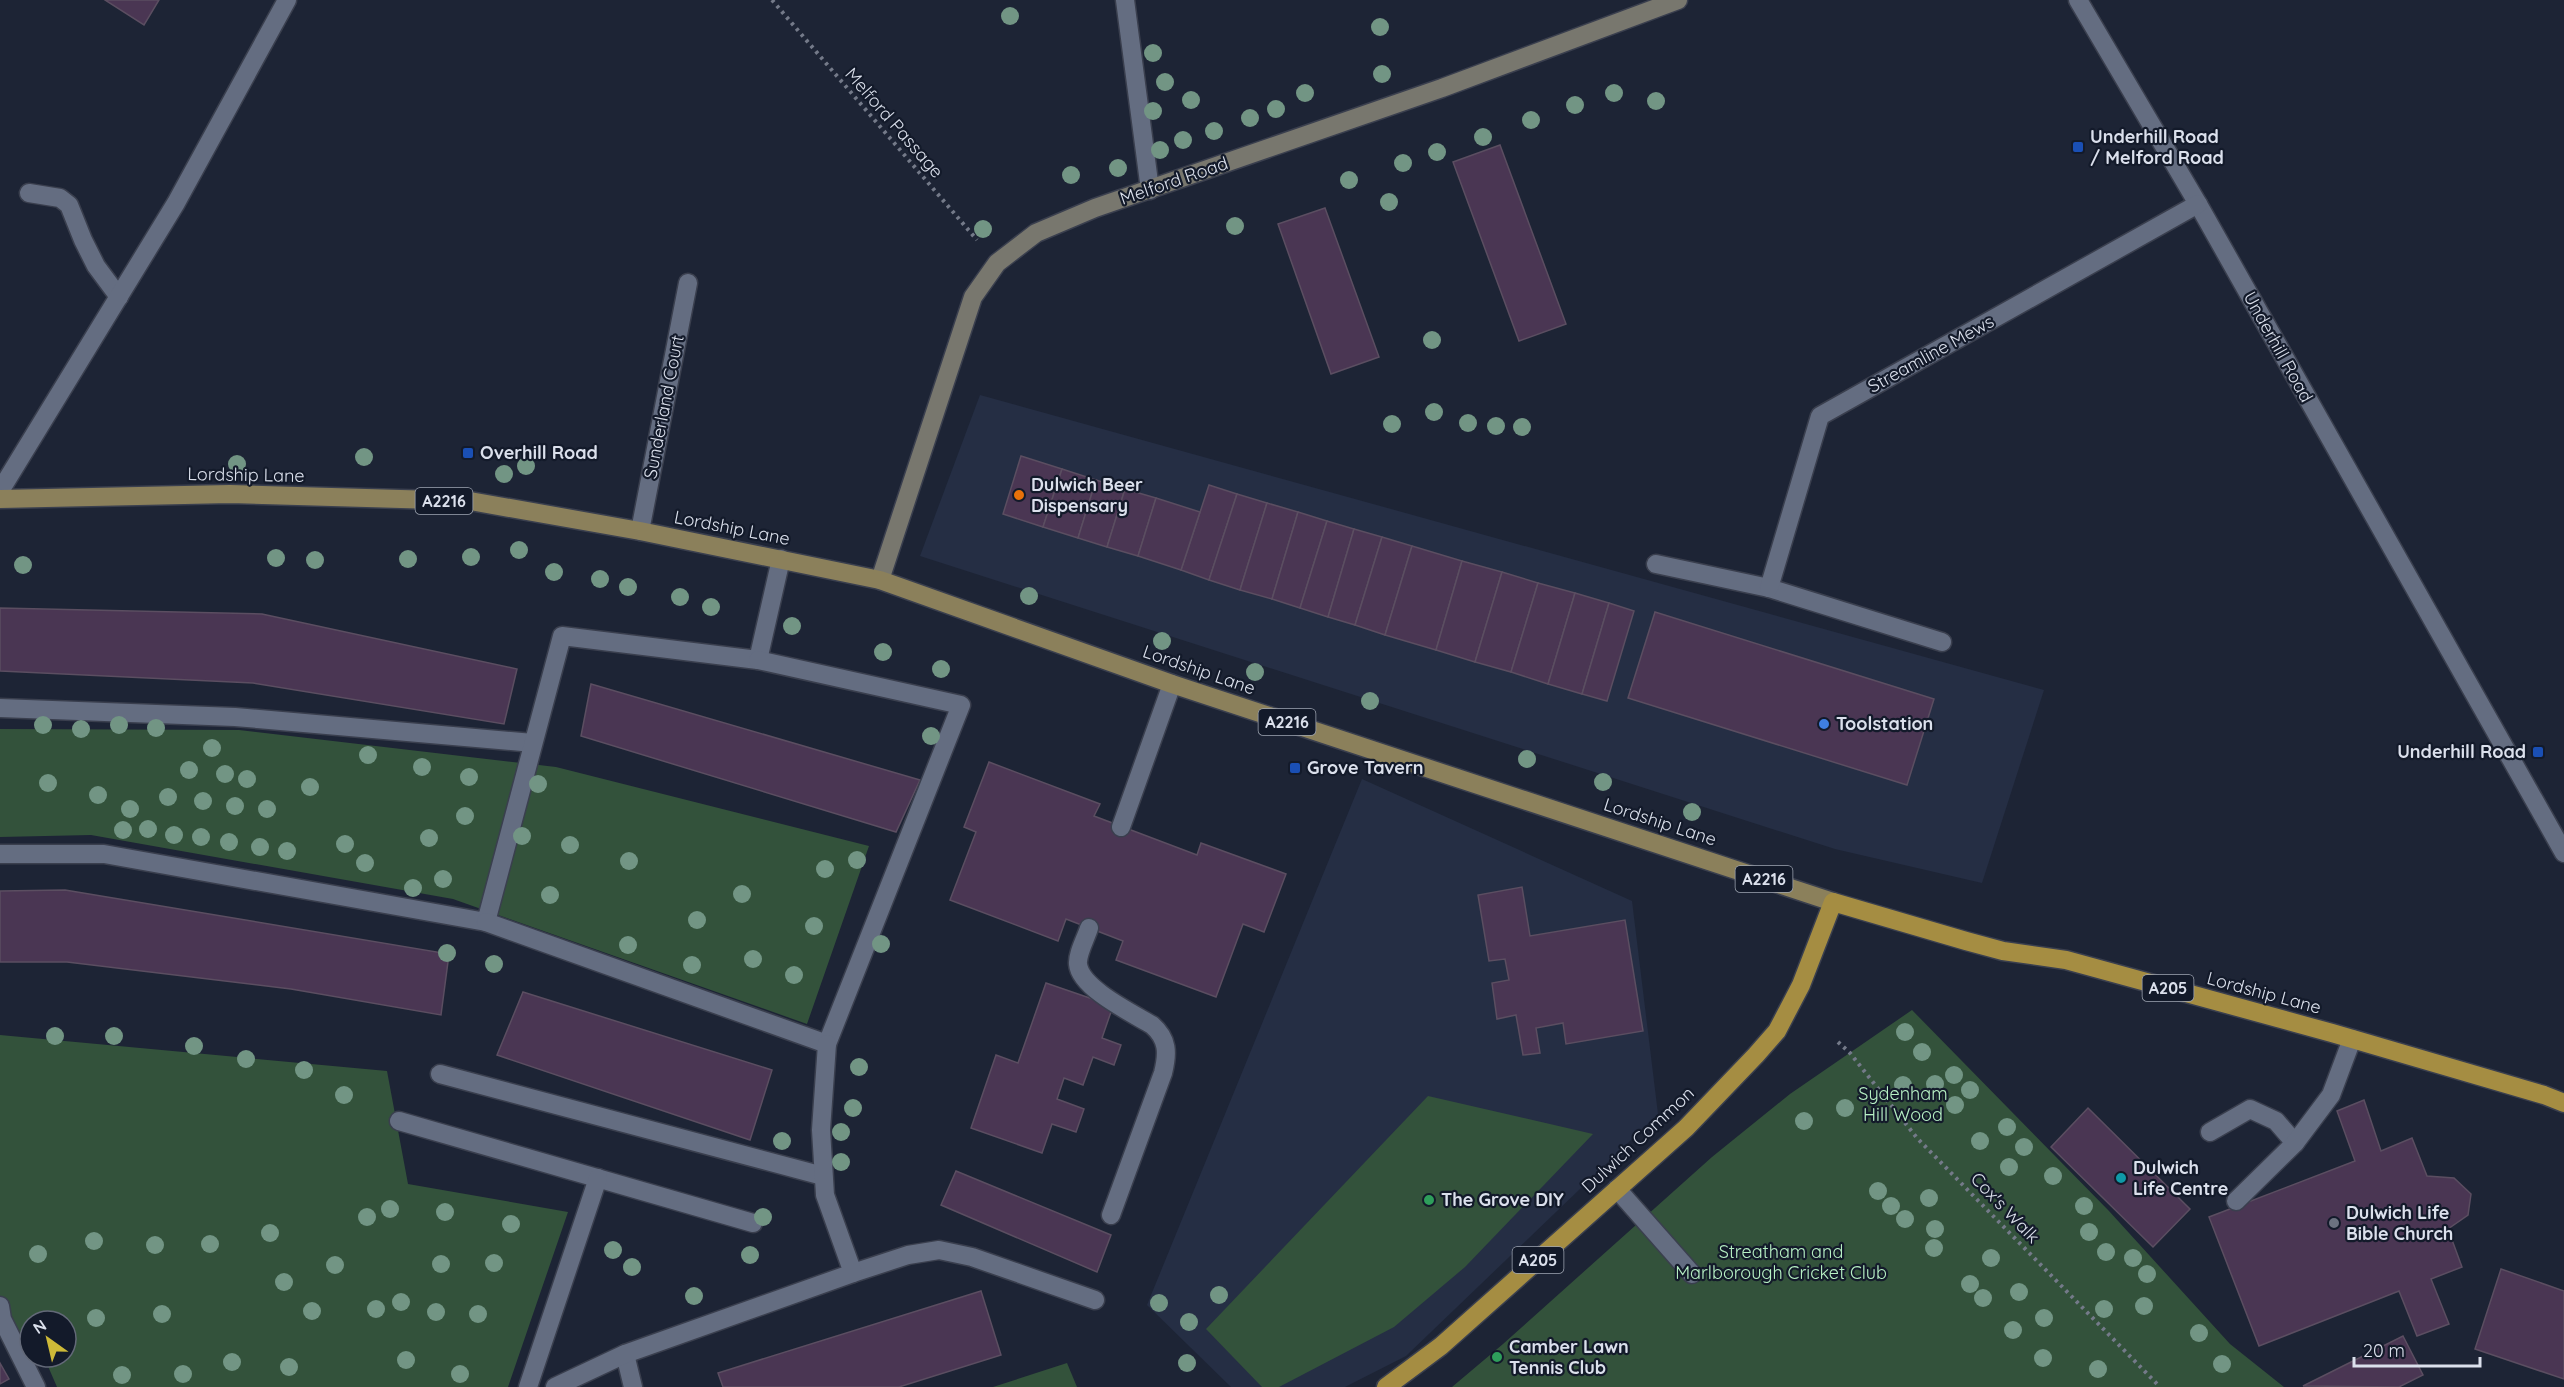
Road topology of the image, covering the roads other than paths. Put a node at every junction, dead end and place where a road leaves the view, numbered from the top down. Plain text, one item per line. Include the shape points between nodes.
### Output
1 (287, 0) edge
2 (1125, 0) edge
3 (1678, 0) edge
4 (2078, 0) edge
5 (1149, 190) junction
6 (29, 193) dead end
7 (2198, 204) junction
8 (688, 283) dead end
9 (119, 297) junction
10 (0, 491) edge
11 (0, 499) edge
12 (640, 531) junction
13 (781, 559) junction
14 (1656, 564) dead end
15 (880, 580) junction
16 (1768, 588) junction
17 (1942, 642) dead end
18 (758, 660) junction
19 (1172, 684) junction
20 (0, 708) edge
21 (533, 743) junction
22 (1121, 826) dead end
23 (2564, 853) edge
24 (0, 854) edge
25 (1833, 902) junction
26 (486, 922) junction
27 (1089, 928) dead end
28 (2352, 1039) junction
29 (827, 1044) junction
30 (440, 1074) dead end
31 (2564, 1103) edge
32 (399, 1120) dead end
33 (2210, 1132) dead end
34 (2295, 1143) junction
35 (824, 1176) junction
36 (598, 1178) junction
37 (1617, 1189) junction
38 (2236, 1201) dead end
39 (1111, 1215) dead end
40 (753, 1222) dead end
41 (853, 1273) junction
42 (1692, 1274) dead end
43 (1095, 1300) dead end
44 (0, 1306) edge
45 (625, 1354) junction
46 (29, 1385) edge
47 (528, 1387) edge
48 (555, 1387) edge
49 (633, 1387) edge
50 (1386, 1387) edge

1 - 9 street via 176,203
2 - 5 street
3 - 5 street, Melford Road via 1442,88
4 - 7 street, Underhill Road
5 - 15 street, Melford Road via 1036,233 997,263 973,297
6 - 9 street via 60,198 69,205 96,266
7 - 16 street, Streamline Mews via 1820,416
7 - 23 street, Underhill Road
8 - 12 street, Sunderland Court
9 - 10 street
11 - 12 main road, Lordship Lane / A2216 via 230,494 471,501
12 - 13 main road, Lordship Lane / A2216
13 - 15 main road, Lordship Lane / A2216
13 - 18 street
14 - 16 street
15 - 19 main road, Lordship Lane / A2216
16 - 17 street
18 - 21 street via 562,636
18 - 29 street via 961,705
19 - 22 street
19 - 25 main road, Lordship Lane / A2216
20 - 21 street via 235,717
21 - 26 street
24 - 26 street via 104,854
25 - 28 highway, Lordship Lane / A205 via 1975,944 2066,960
25 - 37 highway, Dulwich Common / A205 via 1801,986 1776,1031 1686,1128
26 - 29 street
27 - 39 street via 1078,963 1082,975 1095,990 1152,1025 1166,1043 1163,1073
28 - 31 highway, Lordship Lane / A205
28 - 34 street via 2331,1095
29 - 35 street via 821,1130
30 - 35 street
32 - 36 street
33 - 34 street via 2250,1109 2276,1121
34 - 38 street
35 - 41 street via 825,1195
36 - 40 street
36 - 47 street
37 - 42 street
37 - 50 highway, Dulwich Common / A205 via 1440,1346
41 - 43 street via 908,1255 939,1250 972,1257
41 - 45 street
44 - 46 street
45 - 48 street
45 - 49 street

